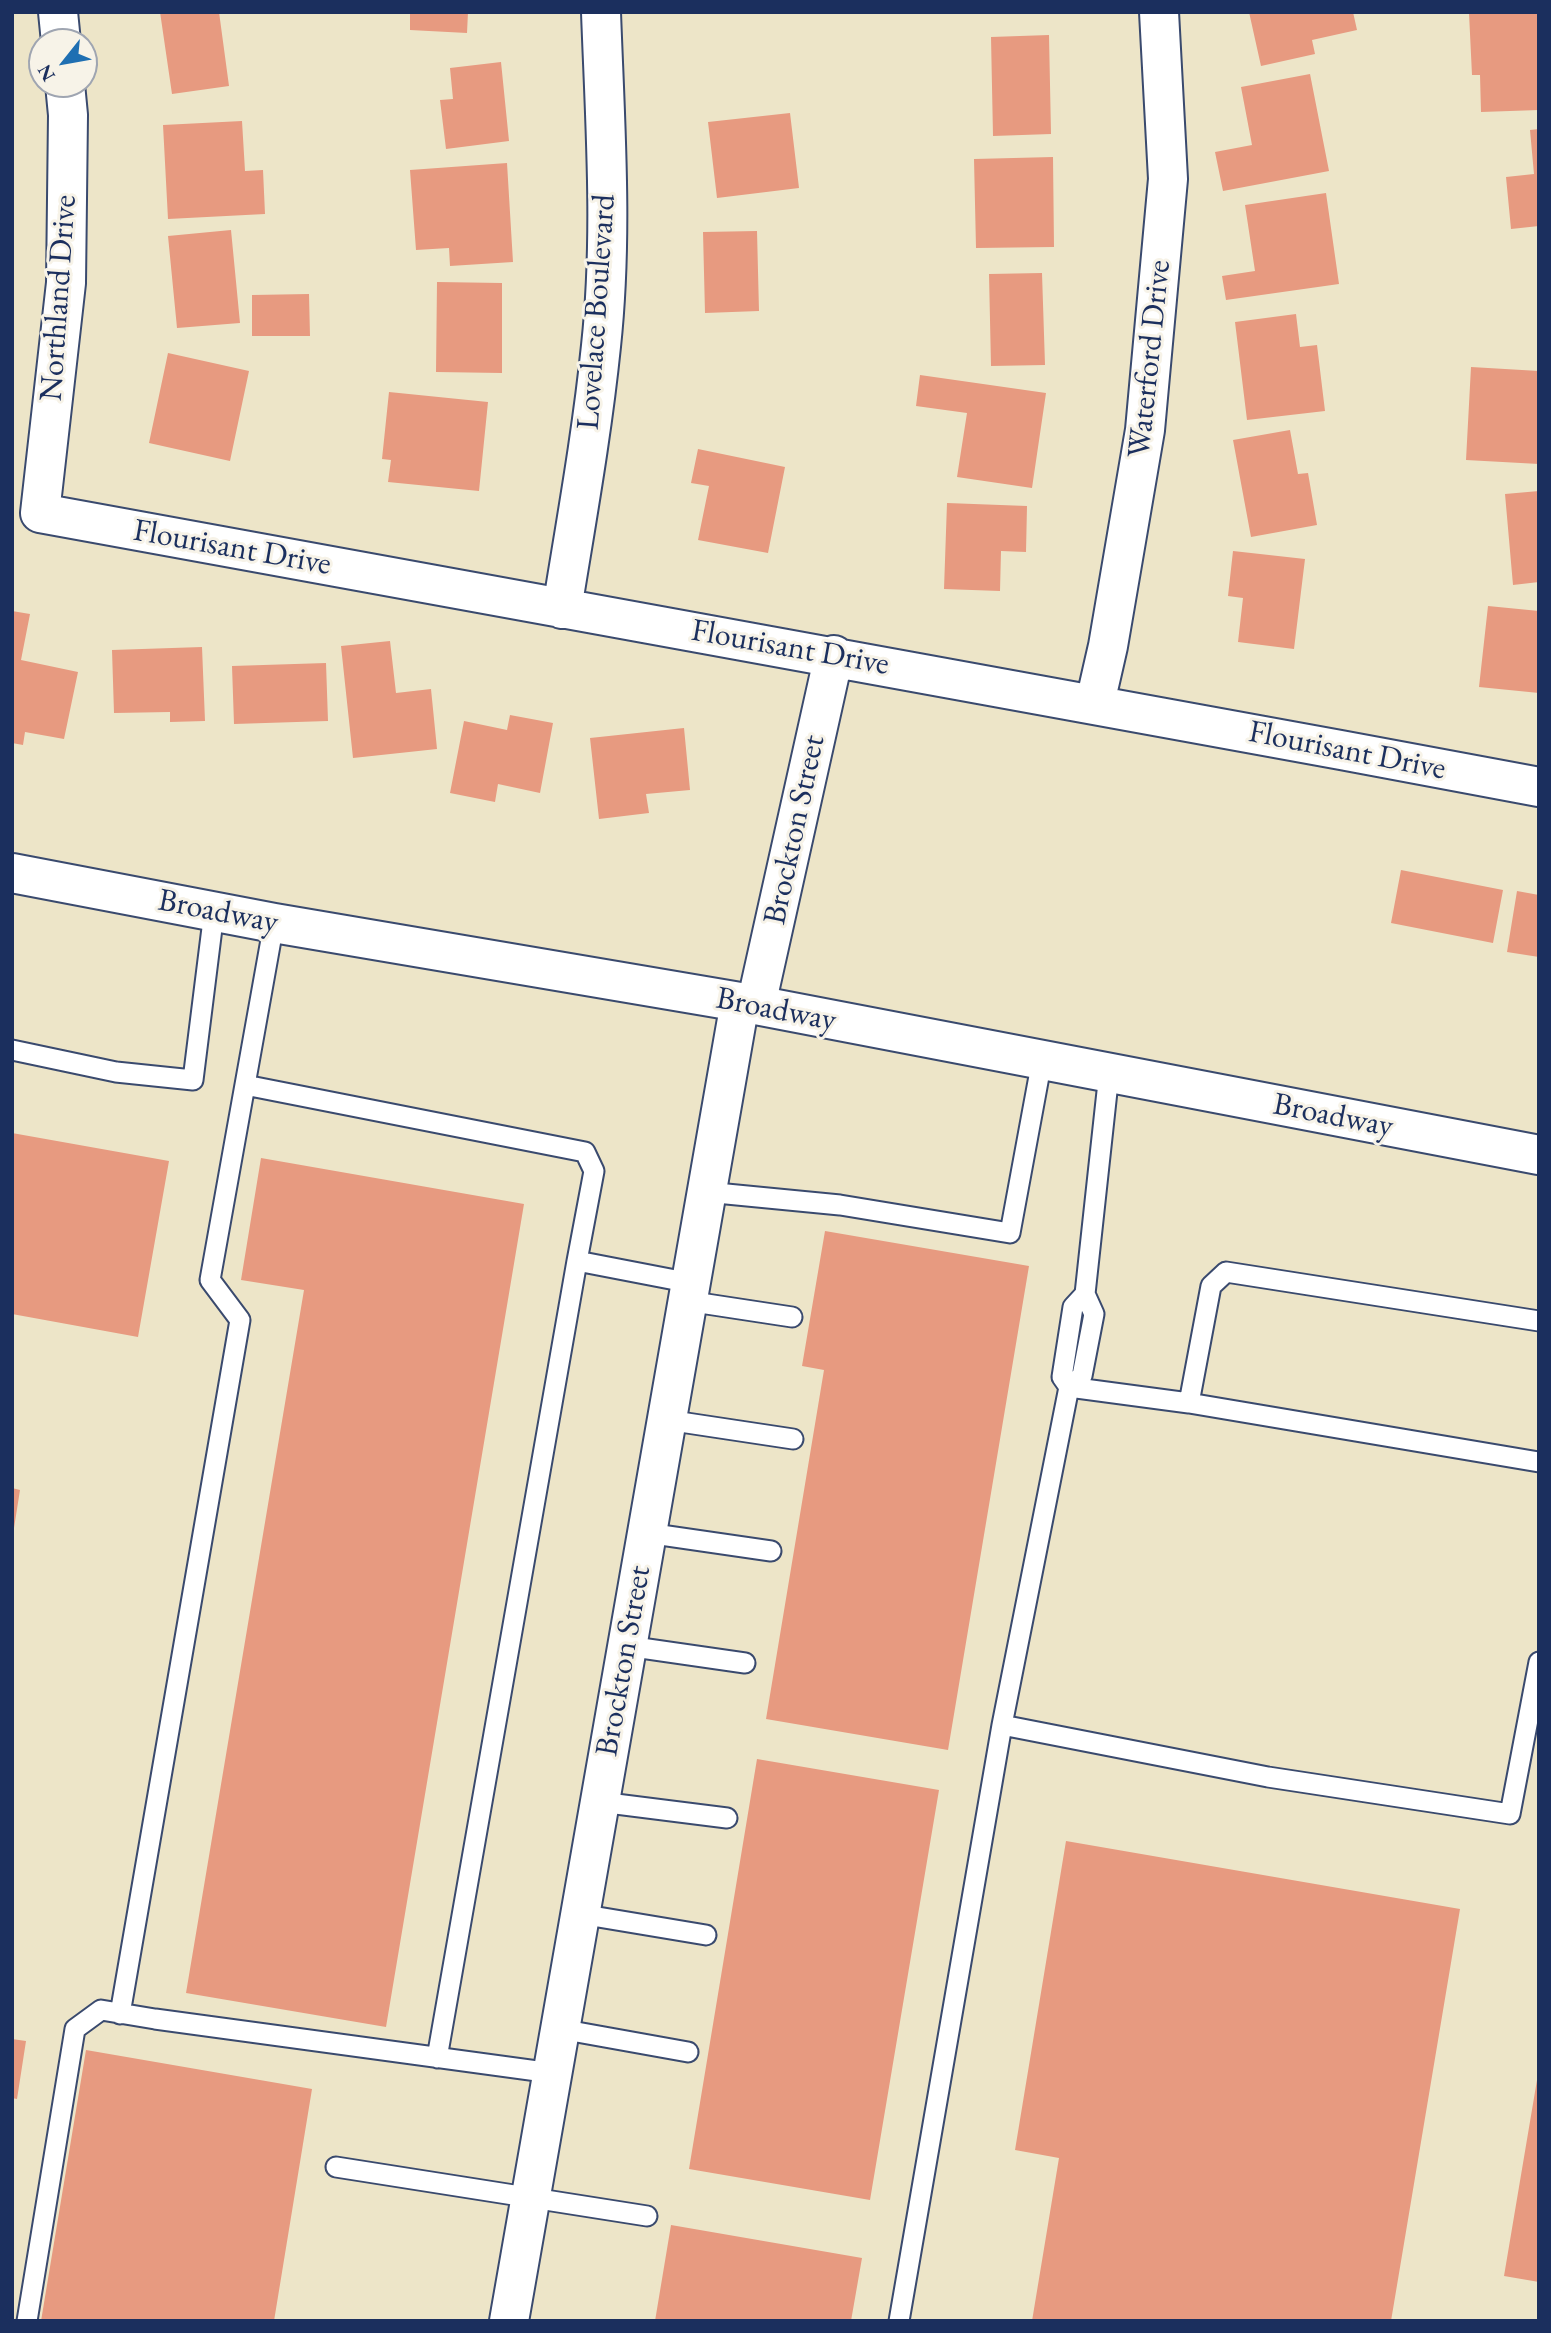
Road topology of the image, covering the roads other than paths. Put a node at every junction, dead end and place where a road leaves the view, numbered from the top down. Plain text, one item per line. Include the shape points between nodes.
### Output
1 (601, 12) edge
2 (1159, 12) edge
3 (66, 98) edge
4 (40, 513) joint
5 (562, 609) junction
6 (834, 655) junction
7 (1095, 703) junction
8 (1539, 787) edge
9 (12, 873) edge
10 (214, 912) junction
11 (274, 923) junction
12 (748, 1004) junction
13 (12, 1050) edge
14 (1042, 1060) junction
15 (1109, 1073) junction
16 (245, 1085) junction
17 (1539, 1155) edge
18 (706, 1192) junction
19 (577, 1261) junction
20 (689, 1292) junction
21 (792, 1317) dead end
22 (1539, 1321) edge
23 (1069, 1387) junction
24 (1189, 1403) junction
25 (667, 1420) junction
26 (793, 1439) dead end
27 (1539, 1462) edge
28 (647, 1533) junction
29 (771, 1550) dead end
30 (627, 1646) junction
31 (1539, 1662) edge
32 (746, 1663) dead end
33 (1002, 1725) junction
34 (600, 1802) junction
35 (727, 1818) dead end
36 (580, 1914) junction
37 (706, 1935) dead end
38 (120, 2014) junction
39 (560, 2029) junction
40 (688, 2052) dead end
41 (437, 2058) junction
42 (552, 2073) junction
43 (336, 2168) dead end
44 (531, 2196) junction
45 (647, 2216) dead end
46 (27, 2321) edge
47 (509, 2321) edge
48 (900, 2321) edge

1 - 5 street, Lovelace Boulevard via 608,214 601,345
2 - 7 street, Waterford Drive via 1168,179 1145,430
3 - 4 street, Northland Drive via 66,284
4 - 5 street, Flourisant Drive
5 - 6 street, Flourisant Drive
6 - 7 street, Flourisant Drive
6 - 12 street, Brockton Street
7 - 8 street, Flourisant Drive
9 - 10 street, Broadway
10 - 11 street, Broadway
10 - 13 lane via 193,1080 116,1072
11 - 12 street, Broadway
11 - 16 lane
12 - 14 street, Broadway
12 - 18 street, Brockton Street
14 - 15 street, Broadway
14 - 18 lane via 1010,1233 840,1205
15 - 17 street, Broadway
15 - 23 lane via 1085,1294 1094,1314 1082,1376
16 - 19 lane via 585,1152 594,1171
16 - 38 lane via 210,1280 240,1320
18 - 20 street, Brockton Street
19 - 20 lane
19 - 41 lane
20 - 21 lane
20 - 25 street, Brockton Street
22 - 24 lane via 1226,1272 1211,1286
23 - 24 lane
23 - 33 lane
24 - 27 lane
25 - 26 lane
25 - 28 street, Brockton Street
28 - 29 lane
28 - 30 street, Brockton Street
30 - 32 lane
30 - 34 street, Brockton Street
31 - 33 lane via 1510,1814 1268,1777
33 - 48 lane
34 - 35 lane
34 - 36 street, Brockton Street
36 - 37 lane
36 - 39 street, Brockton Street
38 - 41 lane
38 - 46 lane via 101,2010 75,2029
39 - 40 lane
39 - 42 street, Brockton Street
41 - 42 lane
42 - 44 street, Brockton Street
43 - 44 lane
44 - 45 lane
44 - 47 street, Brockton Street

